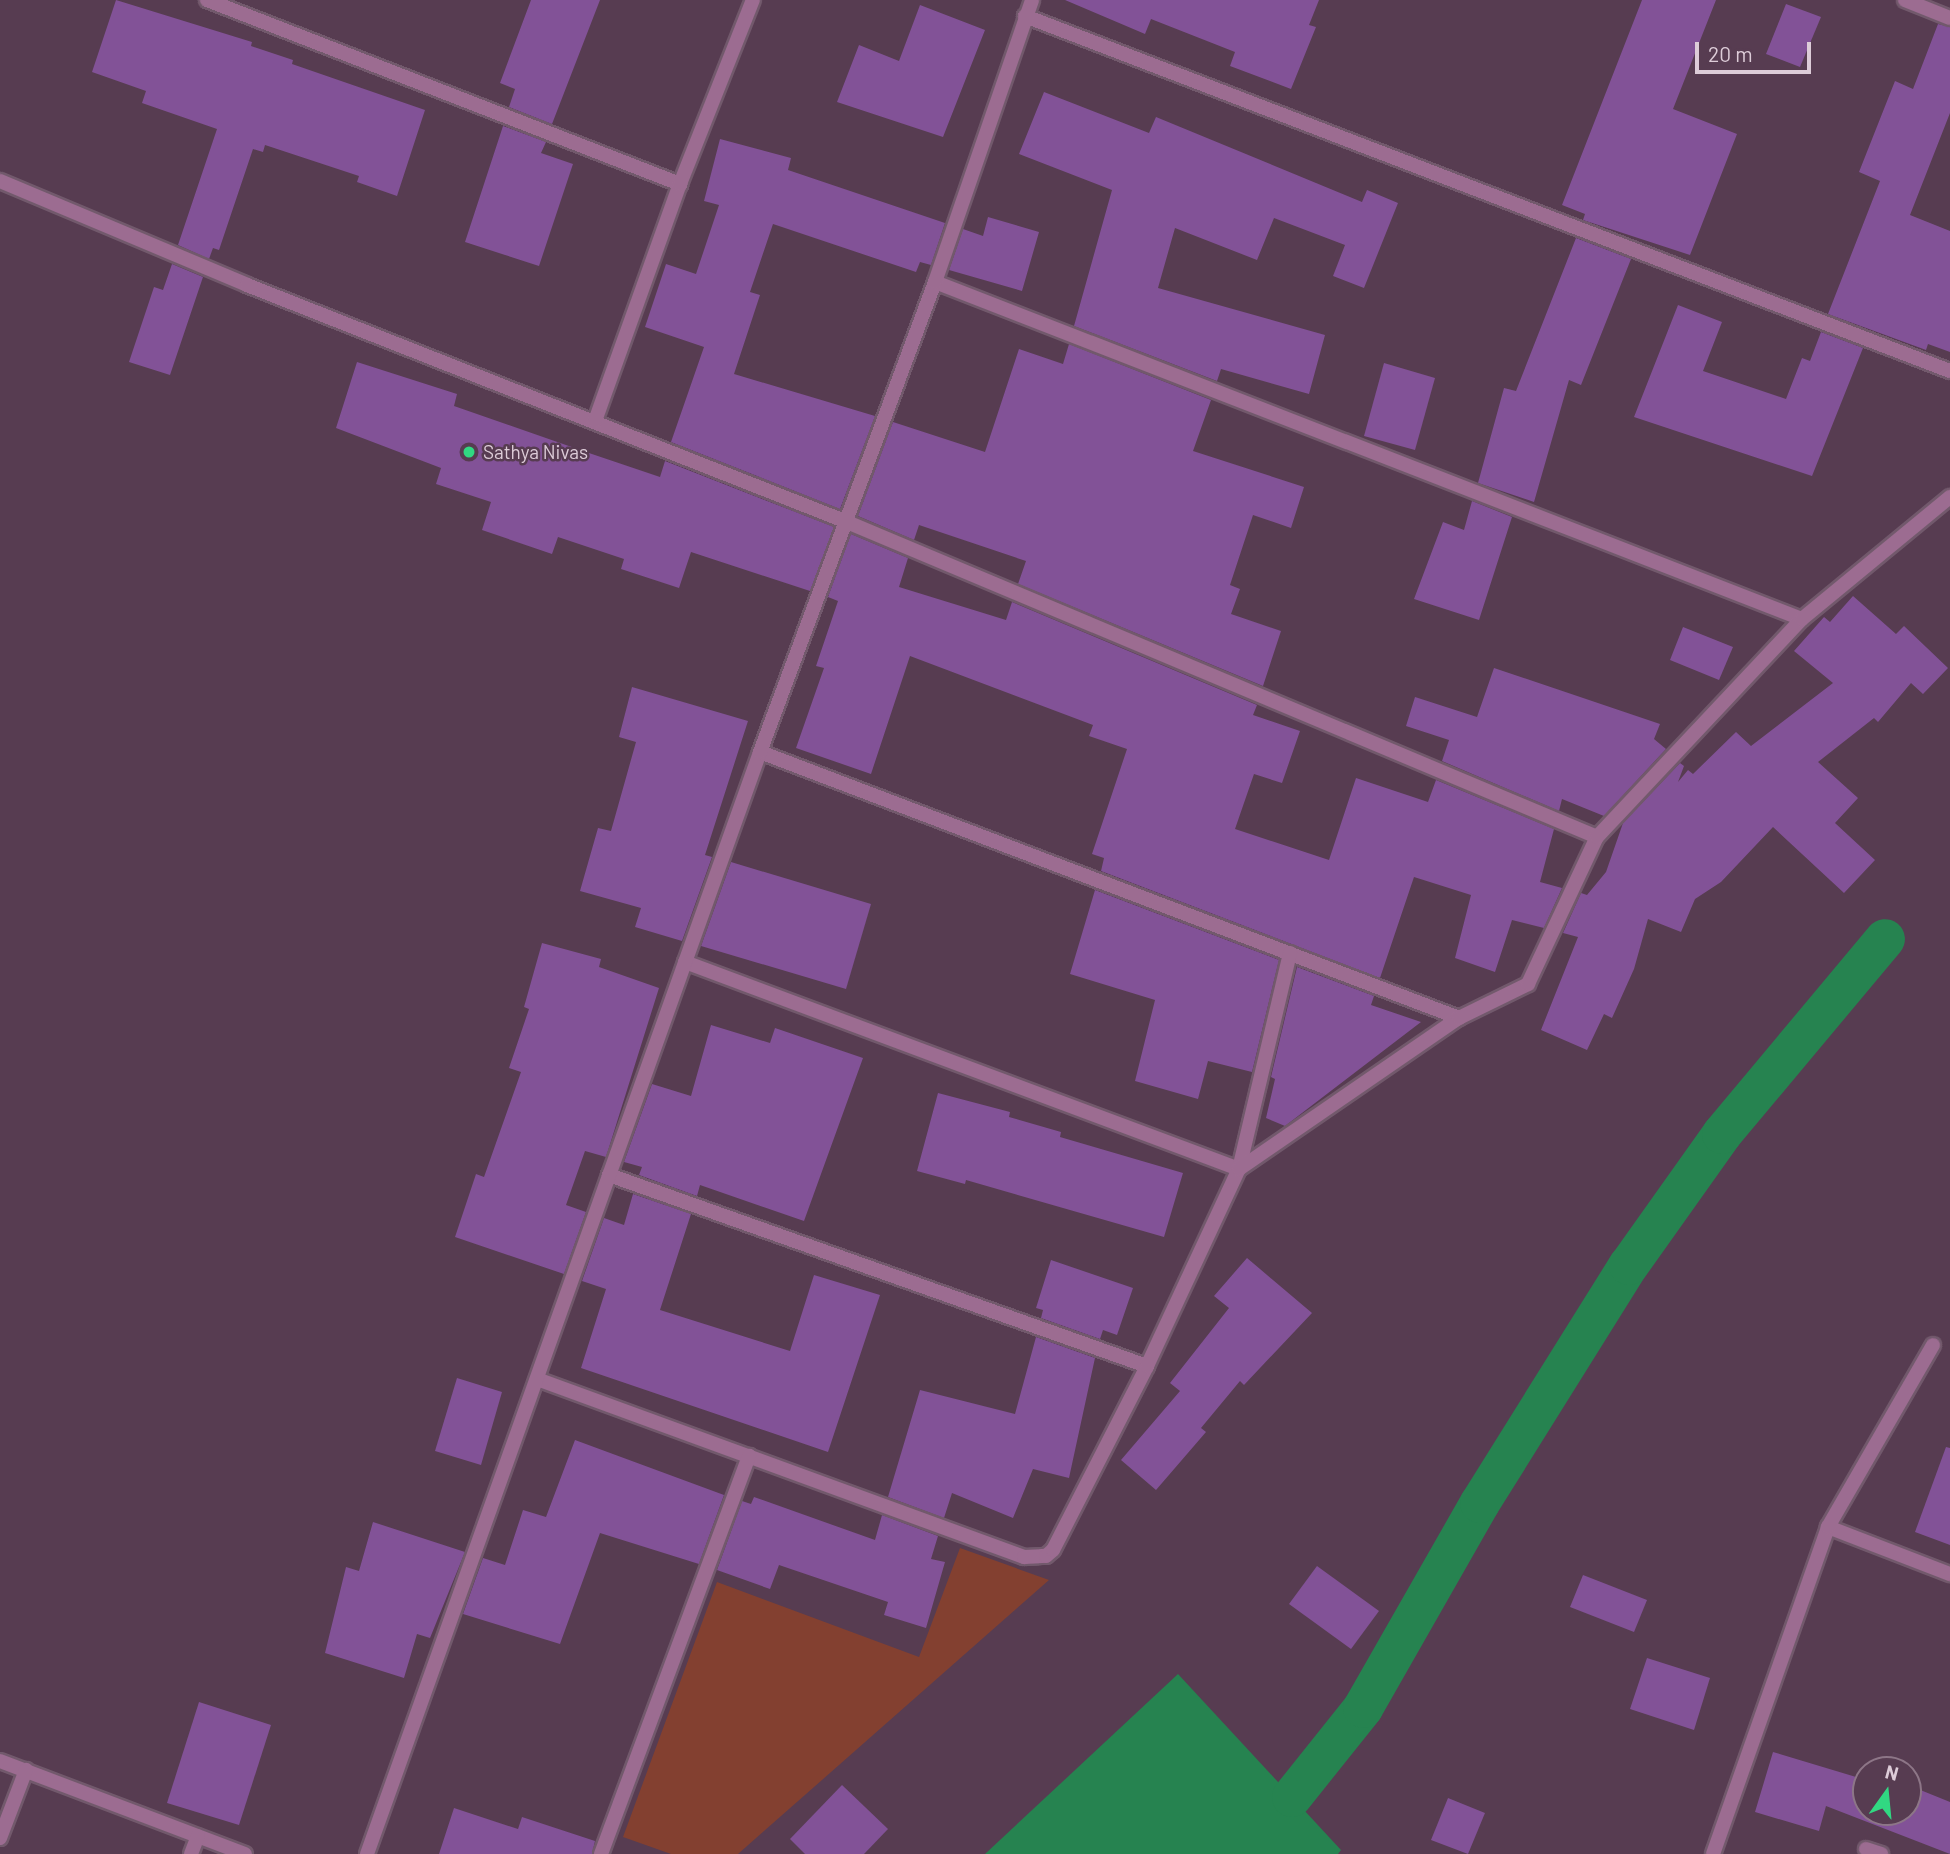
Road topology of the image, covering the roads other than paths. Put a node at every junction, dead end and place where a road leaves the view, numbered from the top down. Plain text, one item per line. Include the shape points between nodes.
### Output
1 (206, 0) edge
2 (753, 0) edge
3 (1032, 0) edge
4 (1905, 0) edge
5 (1025, 16) junction
6 (1950, 18) edge
7 (0, 181) edge
8 (680, 184) junction
9 (935, 282) junction
10 (1950, 372) edge
11 (595, 421) junction
12 (1950, 497) edge
13 (847, 522) junction
14 (1802, 620) junction
15 (760, 752) junction
16 (1598, 837) junction
17 (1290, 953) junction
18 (685, 962) junction
19 (1459, 1018) junction
20 (1238, 1169) junction
21 (609, 1175) junction
22 (1933, 1345) dead end
23 (1147, 1366) junction
24 (537, 1379) junction
25 (749, 1456) junction
26 (1828, 1527) junction
27 (1950, 1574) edge
28 (0, 1761) edge
29 (26, 1770) junction
30 (198, 1836) junction
31 (0, 1838) edge
32 (1866, 1849) dead end
33 (191, 1854) edge
34 (246, 1854) edge
35 (367, 1854) edge
36 (601, 1854) edge
37 (1713, 1854) edge
38 (1881, 1854) edge

1 - 8 street
2 - 8 street
3 - 5 street
4 - 6 street
5 - 9 street
5 - 10 street
7 - 11 street via 247,285
8 - 11 street
9 - 13 street
9 - 14 street
11 - 13 street
12 - 14 street
13 - 15 street
13 - 16 street
14 - 16 street
15 - 17 street
15 - 18 street
16 - 19 street via 1528,984
17 - 19 street
17 - 20 street
18 - 20 street
18 - 21 street
19 - 20 street
20 - 23 street
21 - 23 street
21 - 24 street
22 - 26 street
23 - 25 street via 1054,1550 1034,1558
24 - 25 street
24 - 35 street
25 - 36 street
26 - 27 street
26 - 37 street
28 - 29 street
29 - 30 street
29 - 31 street
30 - 33 street
30 - 34 street
32 - 38 street

